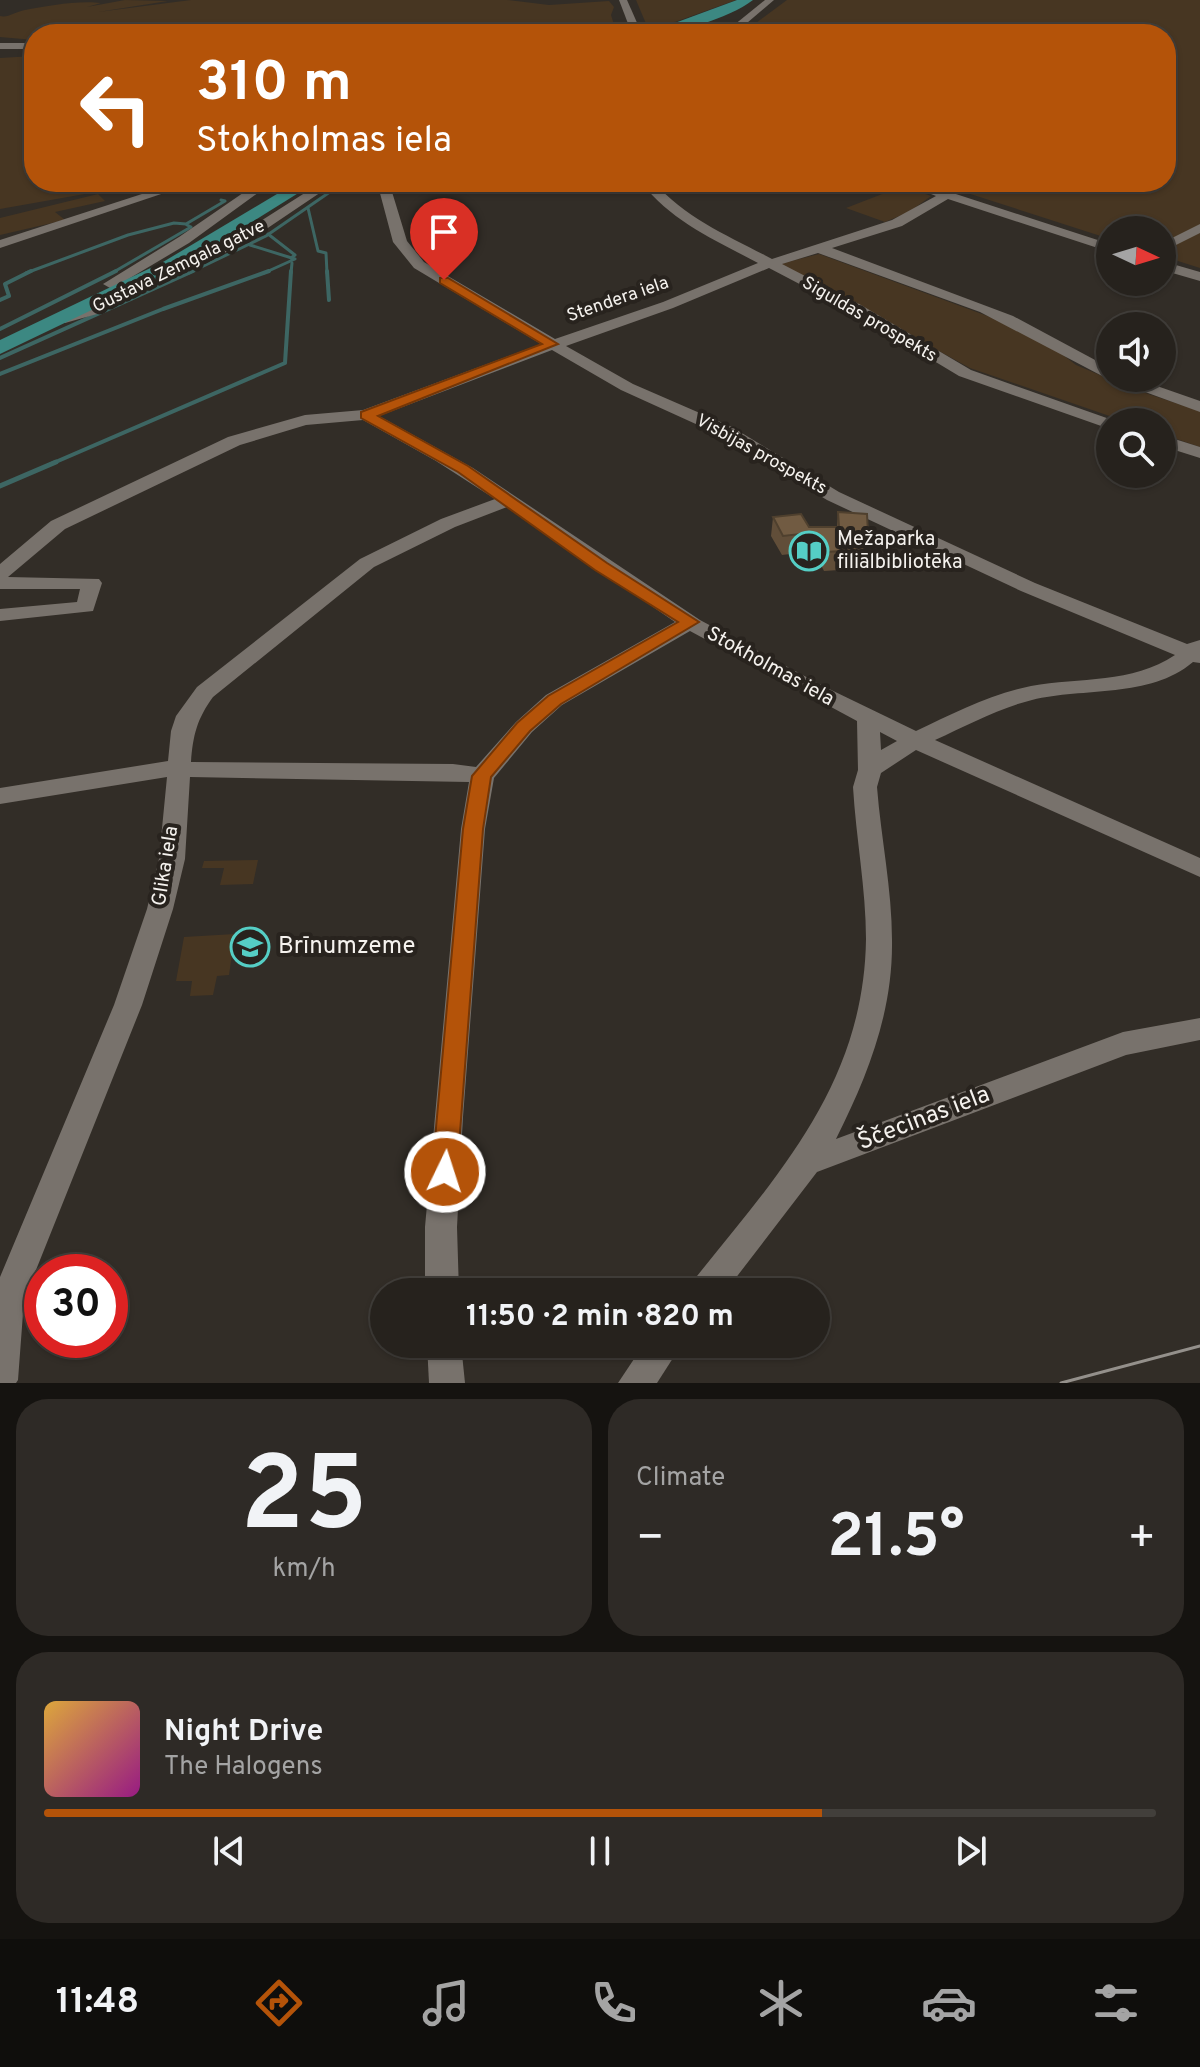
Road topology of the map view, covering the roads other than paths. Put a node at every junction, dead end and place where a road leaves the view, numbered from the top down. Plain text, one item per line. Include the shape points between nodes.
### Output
1 (623, 0) edge
2 (747, 0) edge
3 (758, 0) edge
4 (770, 0) edge
5 (723, 14) junction
6 (633, 24) edge
7 (687, 24) edge
8 (696, 24) edge
9 (740, 24) edge
10 (0, 46) edge
11 (24, 46) edge
12 (160, 192) edge
13 (253, 192) edge
14 (281, 192) edge
15 (284, 192) edge
16 (315, 192) edge
17 (386, 192) edge
18 (656, 192) edge
19 (937, 192) edge
20 (946, 195) junction
21 (1200, 228) edge
22 (1176, 240) edge
23 (1096, 243) edge
24 (0, 244) edge
25 (818, 248) junction
26 (767, 264) junction
27 (1176, 269) edge
28 (1200, 277) edge
29 (110, 284) junction
30 (65, 319) junction
31 (0, 335) edge
32 (552, 344) junction
33 (0, 348) edge
34 (1096, 369) edge
35 (1158, 392) edge
36 (1200, 407) edge
37 (366, 415) junction
38 (1096, 418) edge
39 (1176, 445) edge
40 (1200, 453) edge
41 (509, 500) junction
42 (0, 574) edge
43 (0, 583) edge
44 (0, 615) edge
45 (690, 622) junction
46 (1197, 651) edge
47 (868, 720) junction
48 (912, 742) junction
49 (177, 769) junction
50 (870, 770) junction
51 (482, 776) junction
52 (0, 796) edge
53 (1200, 868) edge
54 (1200, 1029) edge
55 (806, 1163) junction
56 (442, 1278) edge
57 (716, 1278) edge
58 (445, 1358) edge
59 (655, 1358) edge
60 (0, 1380) edge
61 (447, 1383) edge
62 (636, 1383) edge

1 - 6 street
2 - 5 main road
3 - 5 main road
4 - 9 street
5 - 7 main road
5 - 8 main road
10 - 11 street
12 - 24 street
13 - 29 street, Gustava Zemgala gatve
14 - 29 main road, Gustava Zemgala gatve
15 - 30 main road, Gustava Zemgala gatve via 202,248
16 - 30 street, Gustava Zemgala gatve via 242,239
17 - 32 street, Visbijas prospekts via 400,242 419,265
18 - 26 street, Siguldas prospekts via 689,221
19 - 20 street
20 - 23 street
20 - 25 street, Stendera iela via 897,223
21 - 22 street
25 - 26 street, Stendera iela
25 - 34 street via 1007,319
26 - 32 street, Stendera iela via 660,309
26 - 38 street, Siguldas prospekts via 856,308 965,373
27 - 28 street
29 - 31 main road, Gustava Zemgala gatve
30 - 33 main road, Gustava Zemgala gatve
32 - 37 street, Stendera iela
32 - 46 street, Visbijas prospekts via 627,387 726,431 833,496 1028,587
35 - 36 street
37 - 41 street, Stokholmas iela
37 - 42 street, Stendera iela via 305,420 234,441 58,525
39 - 40 street
41 - 45 street, Stokholmas iela
41 - 49 street, Glika iela via 367,563 286,626 195,704 182,731
43 - 44 street via 92,583 86,607
45 - 47 street, Stokholmas iela
45 - 51 street via 554,700
46 - 48 street via 1138,680 1027,694
47 - 48 street, Stokholmas iela
47 - 50 street
48 - 50 street
48 - 53 street, Stokholmas iela
49 - 51 street
49 - 52 street
49 - 60 street, Glika iela via 172,859 162,900 128,1005 7,1300
50 - 55 street via 865,787 879,939 877,980 863,1047 842,1102
51 - 56 street via 448,1117
54 - 55 street, Ščecinas iela via 1123,1044
55 - 57 street
58 - 61 street
59 - 62 street

